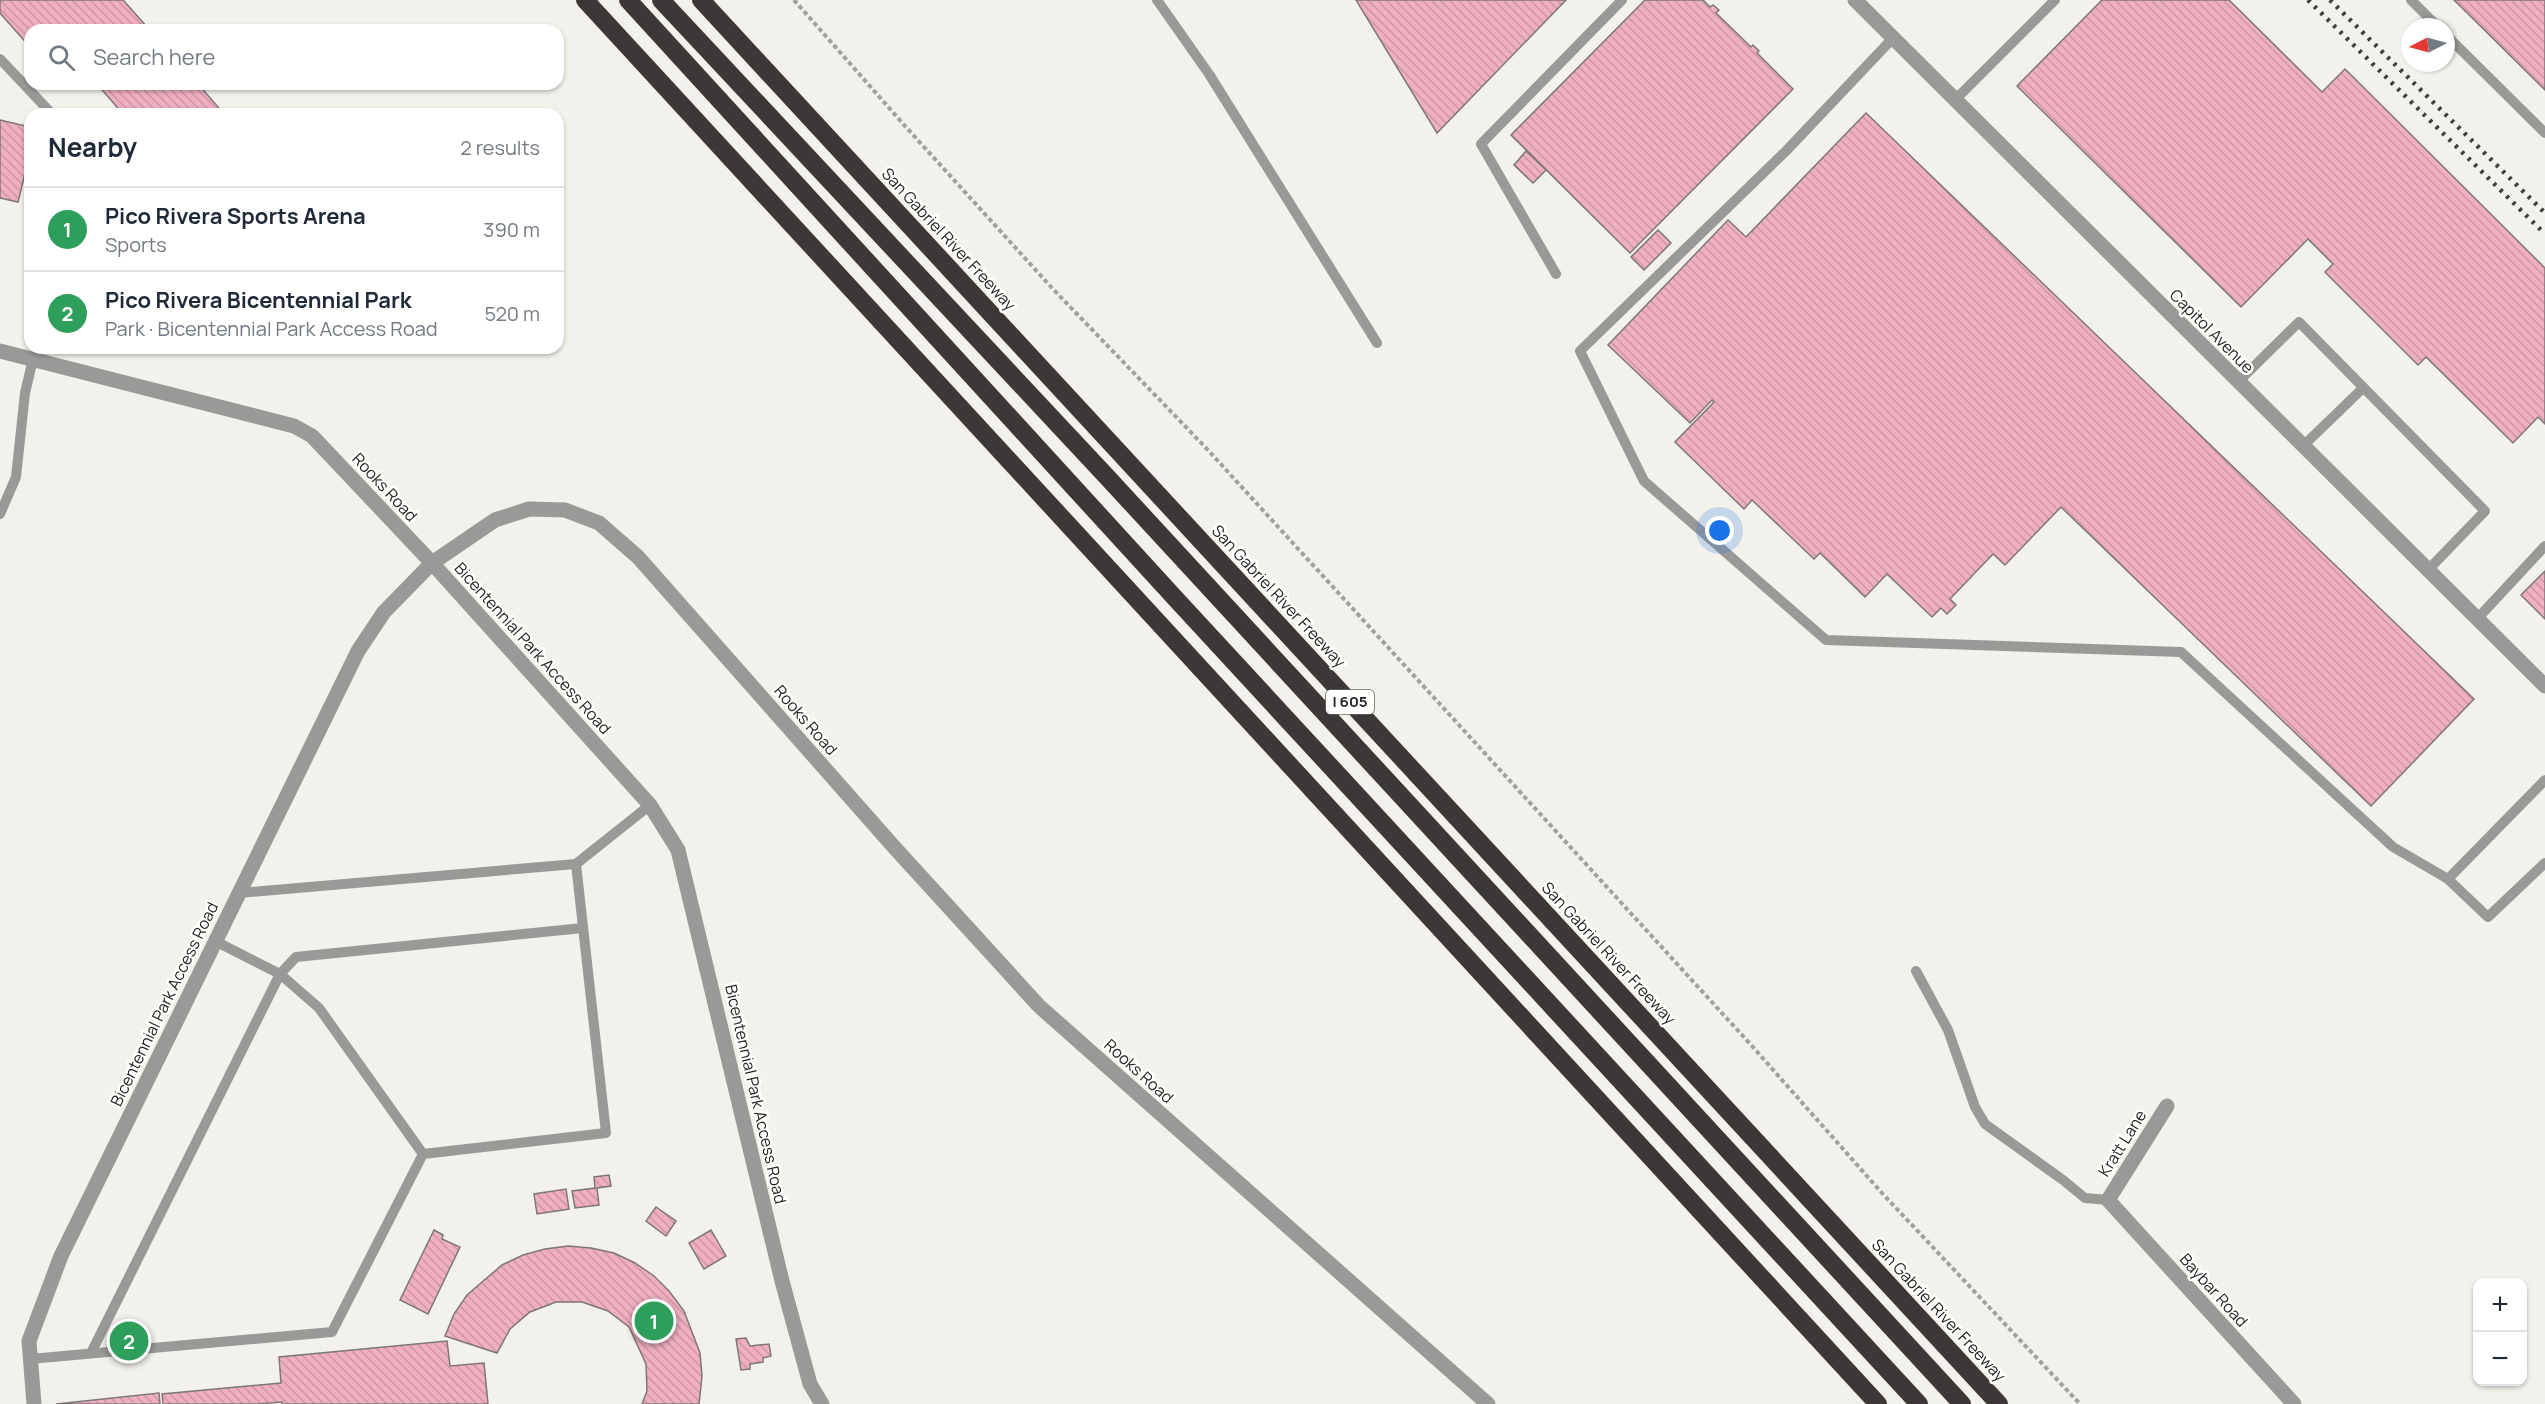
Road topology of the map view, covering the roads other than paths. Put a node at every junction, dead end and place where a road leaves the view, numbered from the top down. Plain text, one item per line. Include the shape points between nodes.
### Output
1 (584, 0) edge
2 (628, 0) edge
3 (661, 0) edge
4 (701, 0) edge
5 (1157, 0) edge
6 (1622, 0) edge
7 (1855, 0) edge
8 (2055, 0) edge
9 (2411, 0) edge
10 (2429, 18) edge
11 (1893, 38) junction
12 (2455, 44) edge
13 (0, 59) edge
14 (24, 84) edge
15 (29, 90) edge
16 (1956, 99) junction
17 (46, 108) edge
18 (2545, 134) edge
19 (1556, 274) dead end
20 (1377, 343) dead end
21 (0, 351) edge
22 (33, 359) junction
23 (2238, 382) junction
24 (2362, 389) junction
25 (2302, 447) junction
26 (0, 514) edge
27 (2545, 546) edge
28 (432, 563) junction
29 (2428, 570) junction
30 (2477, 619) junction
31 (2545, 686) edge
32 (2545, 780) edge
33 (650, 805) junction
34 (2545, 863) edge
35 (576, 864) junction
36 (2448, 879) junction
37 (239, 893) junction
38 (583, 928) junction
39 (216, 941) junction
40 (1916, 971) dead end
41 (280, 974) junction
42 (2167, 1106) dead end
43 (423, 1154) junction
44 (2108, 1200) junction
45 (91, 1353) junction
46 (30, 1359) junction
47 (34, 1404) edge
48 (822, 1404) edge
49 (1488, 1404) edge
50 (1878, 1404) edge
51 (1918, 1404) edge
52 (1962, 1404) edge
53 (1999, 1404) edge
54 (2294, 1404) edge

1 - 50 highway
2 - 51 highway
3 - 52 highway
4 - 53 highway, San Gabriel River Freeway / I 605
5 - 20 lane via 1209,74
6 - 19 lane via 1481,144
7 - 11 street, Capitol Avenue
8 - 16 lane
9 - 10 lane
11 - 16 street, Capitol Avenue
11 - 36 lane via 1786,151 1580,351 1644,481 1826,640 2181,652 2393,847
12 - 18 lane
13 - 14 lane
15 - 17 lane
16 - 23 street, Capitol Avenue
21 - 22 street, Rooks Road
22 - 26 lane via 25,393 16,477
22 - 28 street, Rooks Road via 294,426 312,436
23 - 24 lane via 2299,322
23 - 25 street, Capitol Avenue
24 - 25 lane
24 - 29 lane via 2485,511
25 - 29 street, Capitol Avenue
27 - 30 lane
28 - 33 street, Bicentennial Park Access Road
28 - 37 street, Bicentennial Park Access Road via 384,612 358,651
28 - 49 street, Rooks Road via 495,520 529,509 565,510 599,523 638,557 1039,1006
29 - 30 street, Capitol Avenue
30 - 31 street, Capitol Avenue
32 - 36 lane
33 - 35 lane
33 - 48 street, Bicentennial Park Access Road via 678,850 782,1281 810,1384
34 - 36 lane via 2488,917
35 - 37 lane
35 - 38 lane
37 - 39 street, Bicentennial Park Access Road
38 - 41 lane via 296,957
38 - 43 lane via 606,1133
39 - 41 lane
39 - 46 street, Bicentennial Park Access Road via 61,1256 29,1341
40 - 44 lane via 1948,1030 1984,1124 2085,1198
41 - 43 lane via 319,1008
41 - 45 lane
42 - 44 street, Kratt Lane
43 - 45 lane via 332,1332
44 - 54 street, Baybar Road
45 - 46 lane
46 - 47 street, Bicentennial Park Access Road

